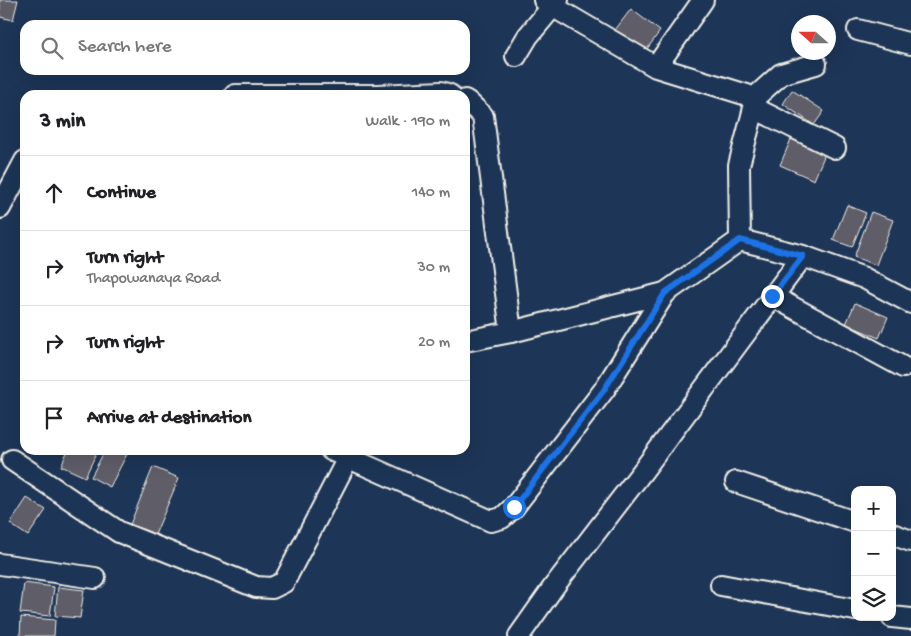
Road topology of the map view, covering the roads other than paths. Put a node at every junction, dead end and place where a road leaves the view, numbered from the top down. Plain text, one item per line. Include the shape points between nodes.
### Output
1 (703, 0) edge
2 (551, 2) edge
3 (858, 30) dead end
4 (911, 44) edge
5 (516, 56) dead end
6 (816, 64) dead end
7 (656, 67) junction
8 (470, 104) edge
9 (753, 104) junction
10 (835, 148) dead end
11 (20, 170) edge
12 (0, 208) edge
13 (740, 240) junction
14 (803, 256) junction
15 (665, 293) junction
16 (772, 296) junction
17 (911, 303) edge
18 (511, 332) junction
19 (470, 340) edge
20 (903, 367) dead end
21 (340, 455) edge
22 (342, 455) edge
23 (12, 460) dead end
24 (736, 482) dead end
25 (851, 521) edge
26 (896, 535) edge
27 (911, 541) edge
28 (0, 564) edge
29 (95, 578) dead end
30 (721, 585) dead end
31 (851, 609) edge
32 (896, 617) edge
33 (911, 619) edge
34 (519, 636) edge

1 - 7 street
2 - 5 street
2 - 7 street
3 - 4 street
6 - 9 street via 781,74
7 - 9 street via 747,95
8 - 18 street via 483,116
9 - 10 street
9 - 13 street via 739,166
11 - 12 street
13 - 14 street
13 - 15 street
14 - 16 street
14 - 17 street via 864,278
15 - 18 street
15 - 22 street via 604,390 514,507 502,518 490,521
16 - 20 street
16 - 34 street
18 - 19 street
21 - 23 street via 284,582 272,588 256,587 119,532
24 - 25 street
26 - 27 street
28 - 29 street
30 - 31 street
32 - 33 street

